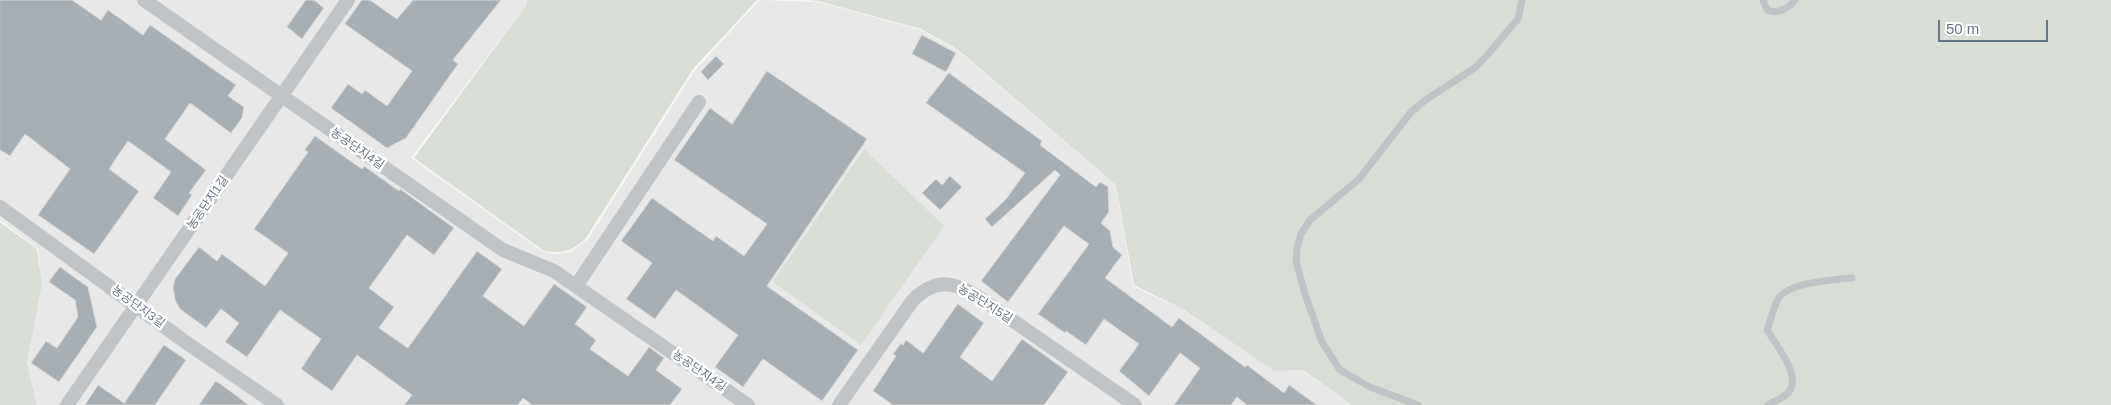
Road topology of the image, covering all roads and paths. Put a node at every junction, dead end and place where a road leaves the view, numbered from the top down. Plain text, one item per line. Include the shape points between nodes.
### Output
1 (144, 0) edge
2 (348, 0) edge
3 (1522, 0) edge
4 (1763, 0) edge
5 (1795, 0) edge
6 (281, 96) junction
7 (699, 102) dead end
8 (0, 207) edge
9 (1852, 278) dead end
10 (576, 286) junction
11 (136, 306) junction
12 (67, 405) edge
13 (277, 405) edge
14 (748, 405) edge
15 (839, 405) edge
16 (1135, 405) edge
17 (1418, 405) edge
18 (1768, 405) edge

1 - 6 street, 농공단지4길
2 - 6 street, 농공단지1길
3 - 17 lane via 1518,19 1488,54 1476,67 1410,112 1359,179 1310,220 1297,248 1296,261 1305,294 1322,342 1340,370 1370,388
4 - 5 lane via 1767,10 1774,12 1783,10
6 - 10 street, 농공단지4길 via 503,250 554,271
6 - 11 street, 농공단지1길
7 - 10 street
8 - 11 street, 농공단지3길
9 - 18 lane via 1798,287 1784,292 1778,300 1767,330 1793,377 1788,394
10 - 14 street, 농공단지4길
11 - 12 street, 농공단지1길
11 - 13 street, 농공단지3길
15 - 16 street, 농공단지5길 via 913,300 928,288 948,284 964,288 980,298

